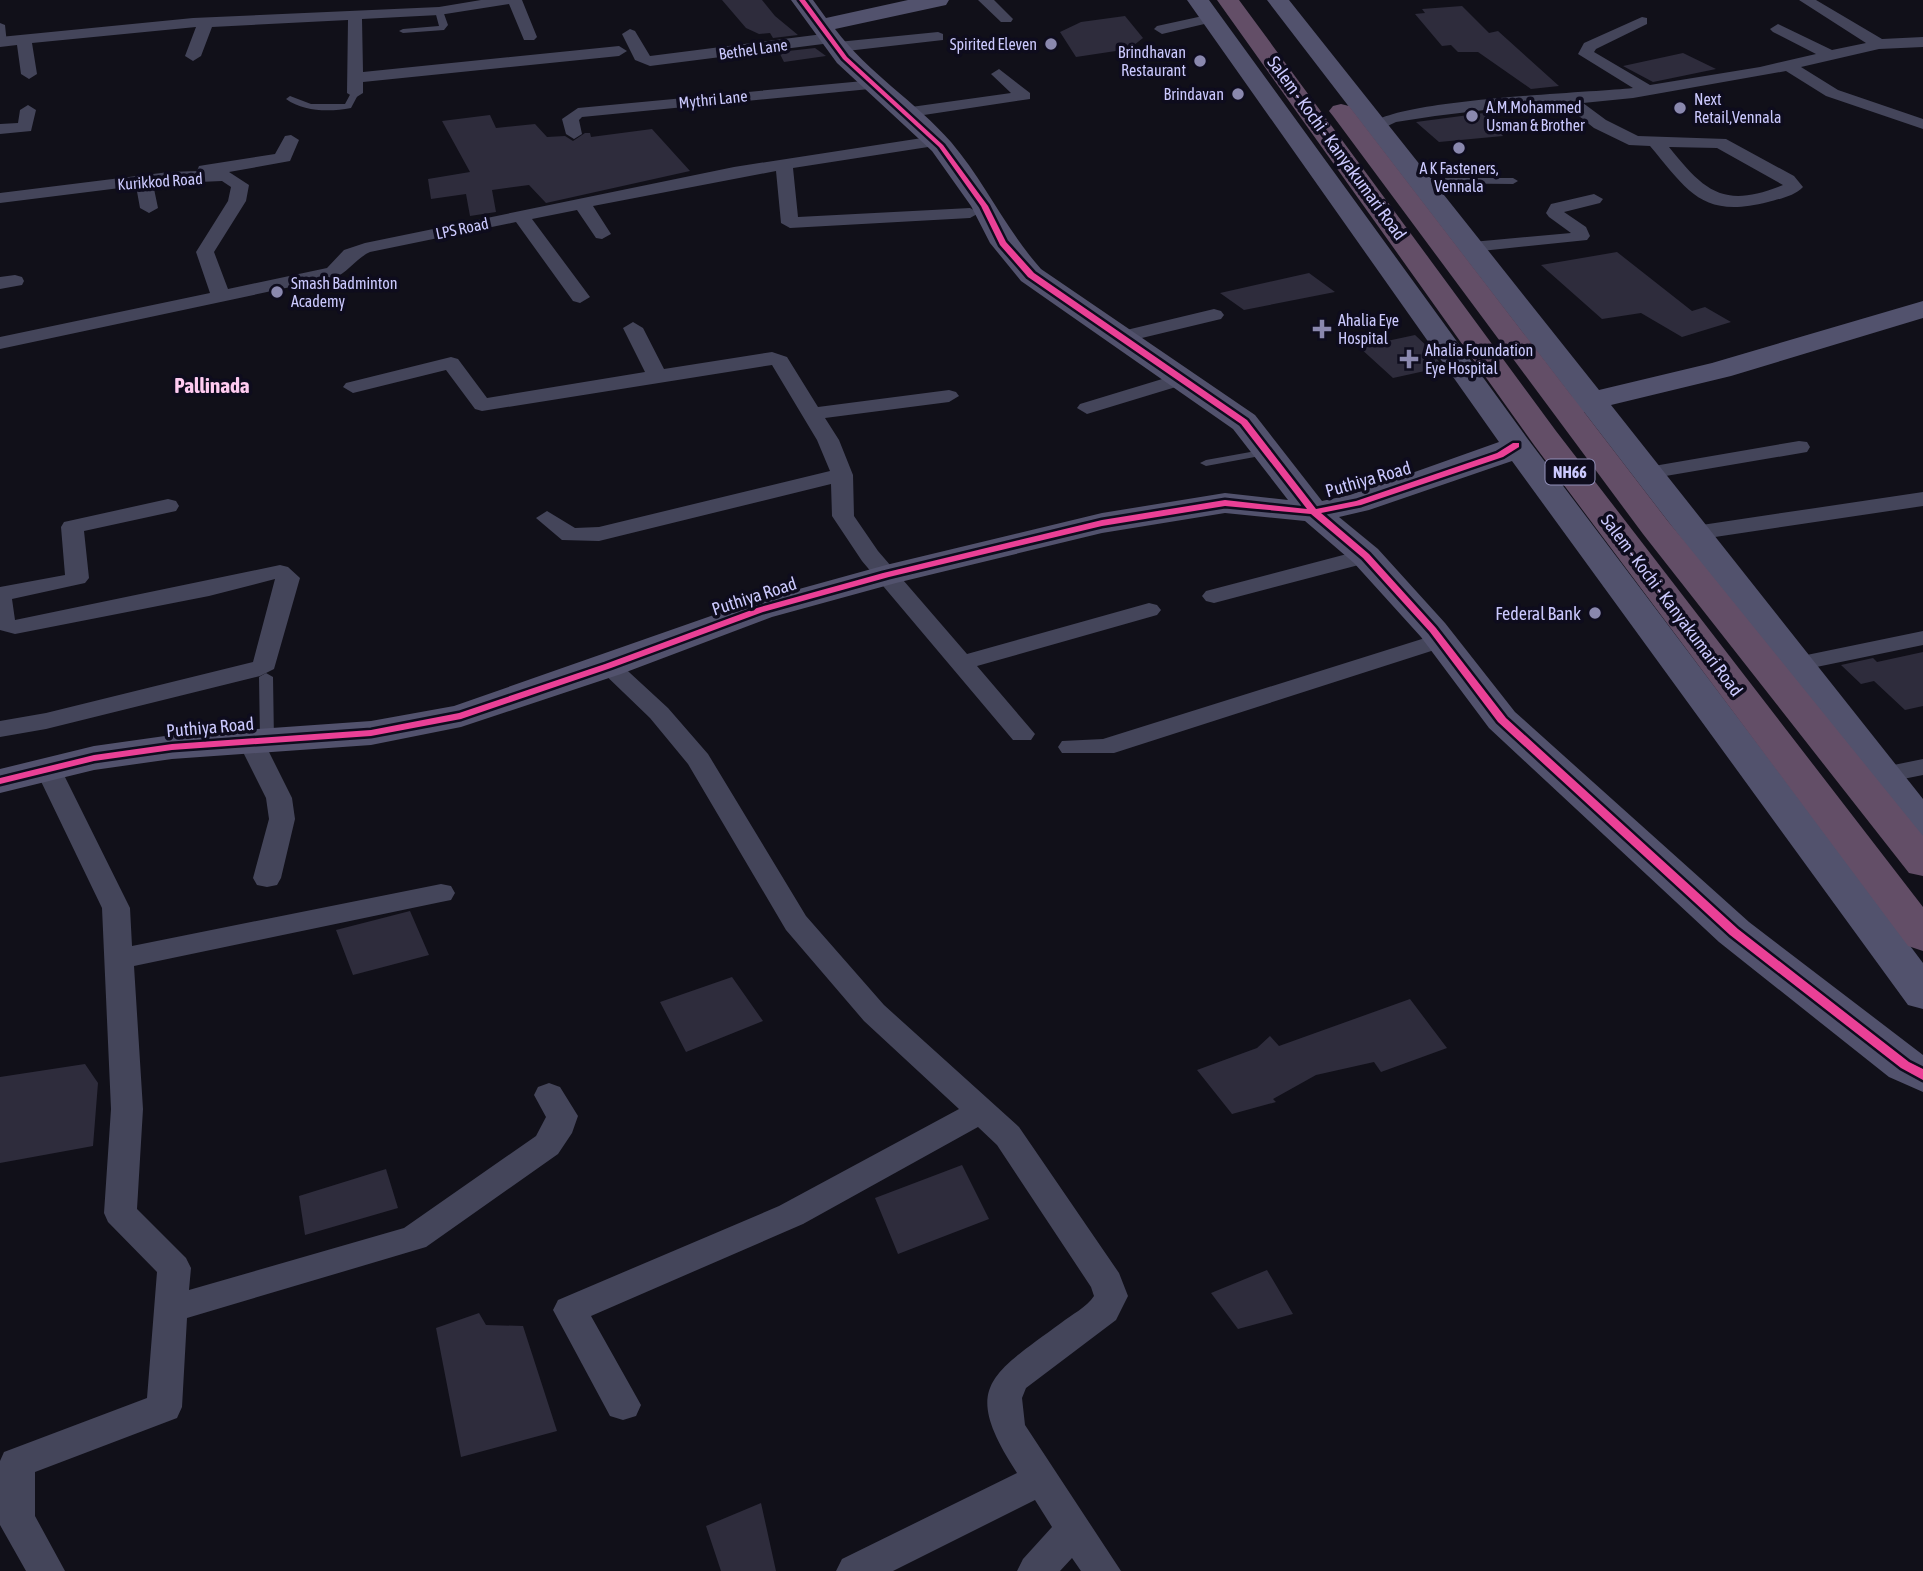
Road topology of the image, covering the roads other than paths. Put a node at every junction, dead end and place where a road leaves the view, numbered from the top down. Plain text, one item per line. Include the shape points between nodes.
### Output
1 (509, 0) edge
2 (515, 0) edge
3 (802, 0) edge
4 (938, 0) edge
5 (985, 0) edge
6 (1278, 0) edge
7 (1806, 0) edge
8 (442, 7) edge
9 (355, 14) junction
10 (1228, 14) edge
11 (1006, 19) dead end
12 (1642, 21) dead end
13 (206, 22) junction
14 (2, 25) edge
15 (1162, 29) dead end
16 (1778, 29) dead end
17 (403, 31) dead end
18 (630, 34) dead end
19 (530, 37) dead end
20 (831, 37) junction
21 (938, 37) dead end
22 (24, 40) junction
23 (2, 42) edge
24 (1923, 42) edge
25 (1879, 44) junction
26 (619, 51) dead end
27 (193, 56) dead end
28 (1832, 57) junction
29 (1789, 66) junction
30 (29, 74) dead end
31 (999, 74) dead end
32 (355, 85) junction
33 (874, 85) junction
34 (1647, 90) junction
35 (290, 99) dead end
36 (1317, 100) junction
37 (1569, 100) junction
38 (28, 110) dead end
39 (904, 113) junction
40 (1923, 124) edge
41 (1377, 126) junction
42 (0, 129) edge
43 (574, 134) dead end
44 (290, 140) dead end
45 (935, 141) junction
46 (1657, 144) junction
47 (784, 165) junction
48 (169, 177) junction
49 (90, 178) dead end
50 (144, 180) junction
51 (1420, 181) junction
52 (1513, 181) dead end
53 (0, 186) edge
54 (0, 198) edge
55 (1594, 199) dead end
56 (582, 203) junction
57 (149, 208) dead end
58 (970, 213) dead end
59 (521, 216) junction
60 (602, 234) dead end
61 (1472, 247) junction
62 (220, 294) junction
63 (580, 297) dead end
64 (1923, 309) edge
65 (1214, 315) dead end
66 (633, 328) dead end
67 (1121, 337) junction
68 (0, 343) edge
69 (657, 376) junction
70 (1182, 380) junction
71 (353, 387) dead end
72 (949, 396) dead end
73 (1580, 404) junction
74 (1525, 407) junction
75 (1087, 408) dead end
76 (1491, 410) junction
77 (812, 414) junction
78 (1516, 445) junction
79 (1799, 447) dead end
80 (1267, 452) junction
81 (1206, 463) dead end
82 (1648, 473) junction
83 (842, 475) junction
84 (1923, 499) edge
85 (168, 506) dead end
86 (1314, 512) junction
87 (548, 518) dead end
88 (1695, 533) junction
89 (1366, 556) junction
90 (886, 575) junction
91 (0, 594) edge
92 (1214, 596) dead end
93 (1149, 610) dead end
94 (1923, 638) edge
95 (1441, 640) junction
96 (961, 663) junction
97 (1797, 664) junction
98 (608, 666) junction
99 (265, 677) dead end
100 (0, 729) edge
101 (1021, 734) dead end
102 (259, 741) junction
103 (1071, 747) dead end
104 (1923, 767) edge
105 (49, 771) junction
106 (1883, 775) junction
107 (0, 781) edge
108 (1923, 826) edge
109 (1923, 863) edge
110 (267, 878) dead end
111 (441, 893) dead end
112 (1923, 936) edge
113 (119, 959) junction
114 (1923, 995) edge
115 (1923, 1075) edge
116 (549, 1095) dead end
117 (981, 1111) junction
118 (171, 1309) junction
119 (623, 1405) dead end
120 (1041, 1479) junction
121 (1074, 1529) junction
122 (37, 1569) edge
123 (855, 1571) edge
124 (1036, 1571) edge
125 (1102, 1571) edge

1 - 8 street
2 - 19 street
3 - 20 street
4 - 20 street
5 - 11 street
6 - 41 street
7 - 25 street
8 - 9 street
8 - 17 lane via 441,28
9 - 13 street
9 - 32 street
10 - 15 street
10 - 36 highway, Salem - Kochi - Kanyakumari Road / NH66
10 - 76 street
12 - 34 street via 1589,46 1586,54
13 - 22 street
13 - 27 street
14 - 23 lane
16 - 28 street
18 - 20 street, Bethel Lane via 643,60
20 - 21 street, Bethel Lane
20 - 33 street
22 - 23 street
22 - 30 street
24 - 25 street
25 - 28 street
26 - 32 street
28 - 29 street
29 - 34 street
29 - 40 street via 1832,93
31 - 39 street via 1024,96
32 - 35 lane via 348,106 302,106
33 - 39 street
33 - 43 street, Mythri Lane via 578,113 570,119
34 - 37 street
36 - 73 highway, Salem - Kochi - Kanyakumari Road / NH66
36 - 74 highway, Salem - Kochi - Kanyakumari Road / NH66
37 - 41 street via 1448,110 1391,118
37 - 46 street via 1615,132 1635,142
38 - 42 street via 25,127
39 - 45 street
41 - 51 street
44 - 48 street via 286,154 279,159
45 - 47 street, LPS Road
45 - 67 street via 984,206 1003,243 1031,275
46 - 46 street via 1720,143 1794,187 1741,201 1712,201 1684,178
47 - 56 street, LPS Road
47 - 58 street via 790,223
48 - 50 street, Kurikkod Road
48 - 62 street, Kurikkod Road via 226,176 240,185 237,201 205,252
49 - 53 street
50 - 54 street, Kurikkod Road
50 - 57 street
51 - 52 lane
51 - 61 street
55 - 61 street via 1557,208 1555,213 1580,231 1576,238
56 - 59 street, LPS Road
56 - 60 street
59 - 62 street, LPS Road via 365,248 351,254 333,272
59 - 63 street
61 - 73 street
62 - 68 street, LPS Road
64 - 73 street via 1721,370
65 - 67 street
66 - 69 street
67 - 70 street
69 - 71 street via 482,405 451,363
69 - 77 street via 772,358 780,361
70 - 75 street
70 - 80 street via 1244,422
72 - 77 street
73 - 82 street
73 - 109 highway, Salem - Kochi - Kanyakumari Road / NH66 via 1655,527
74 - 76 highway
74 - 112 highway, Salem - Kochi - Kanyakumari Road / NH66
76 - 78 street
77 - 83 street
78 - 86 street, Puthiya Road via 1500,455 1358,503
78 - 114 street
79 - 82 street
80 - 81 lane
80 - 86 street
82 - 88 street
83 - 87 street via 599,534 570,535
83 - 90 street via 843,516
84 - 88 street
85 - 91 street via 72,527 77,578
86 - 89 street
86 - 90 street, Puthiya Road via 1225,503 1102,523
88 - 97 street
89 - 92 street
89 - 95 street
90 - 96 street
90 - 98 street, Puthiya Road via 760,610
91 - 100 street via 4,624 15,627 273,572 288,578 260,669 47,722
93 - 96 street
94 - 97 street
95 - 103 street via 1105,747
95 - 115 street via 1502,720 1724,923
96 - 101 street
97 - 106 street
98 - 102 street, Puthiya Road via 461,716 370,733
98 - 117 street via 659,713 699,760 796,923 874,1013
99 - 102 lane
102 - 105 street, Puthiya Road via 107,756
102 - 110 street via 282,819
104 - 106 street
105 - 107 street, Puthiya Road
105 - 113 street via 116,908
106 - 108 street
111 - 113 street
113 - 118 street via 127,1110 120,1213 174,1268
116 - 118 street via 562,1116 547,1145 414,1238
117 - 119 street via 792,1215 570,1310
117 - 120 street via 1008,1136 1108,1283 1111,1296 1104,1310 1013,1378 1004,1398 1008,1429
118 - 122 street via 164,1407 17,1463 16,1519
120 - 121 street
120 - 123 street
121 - 124 street
121 - 125 street

